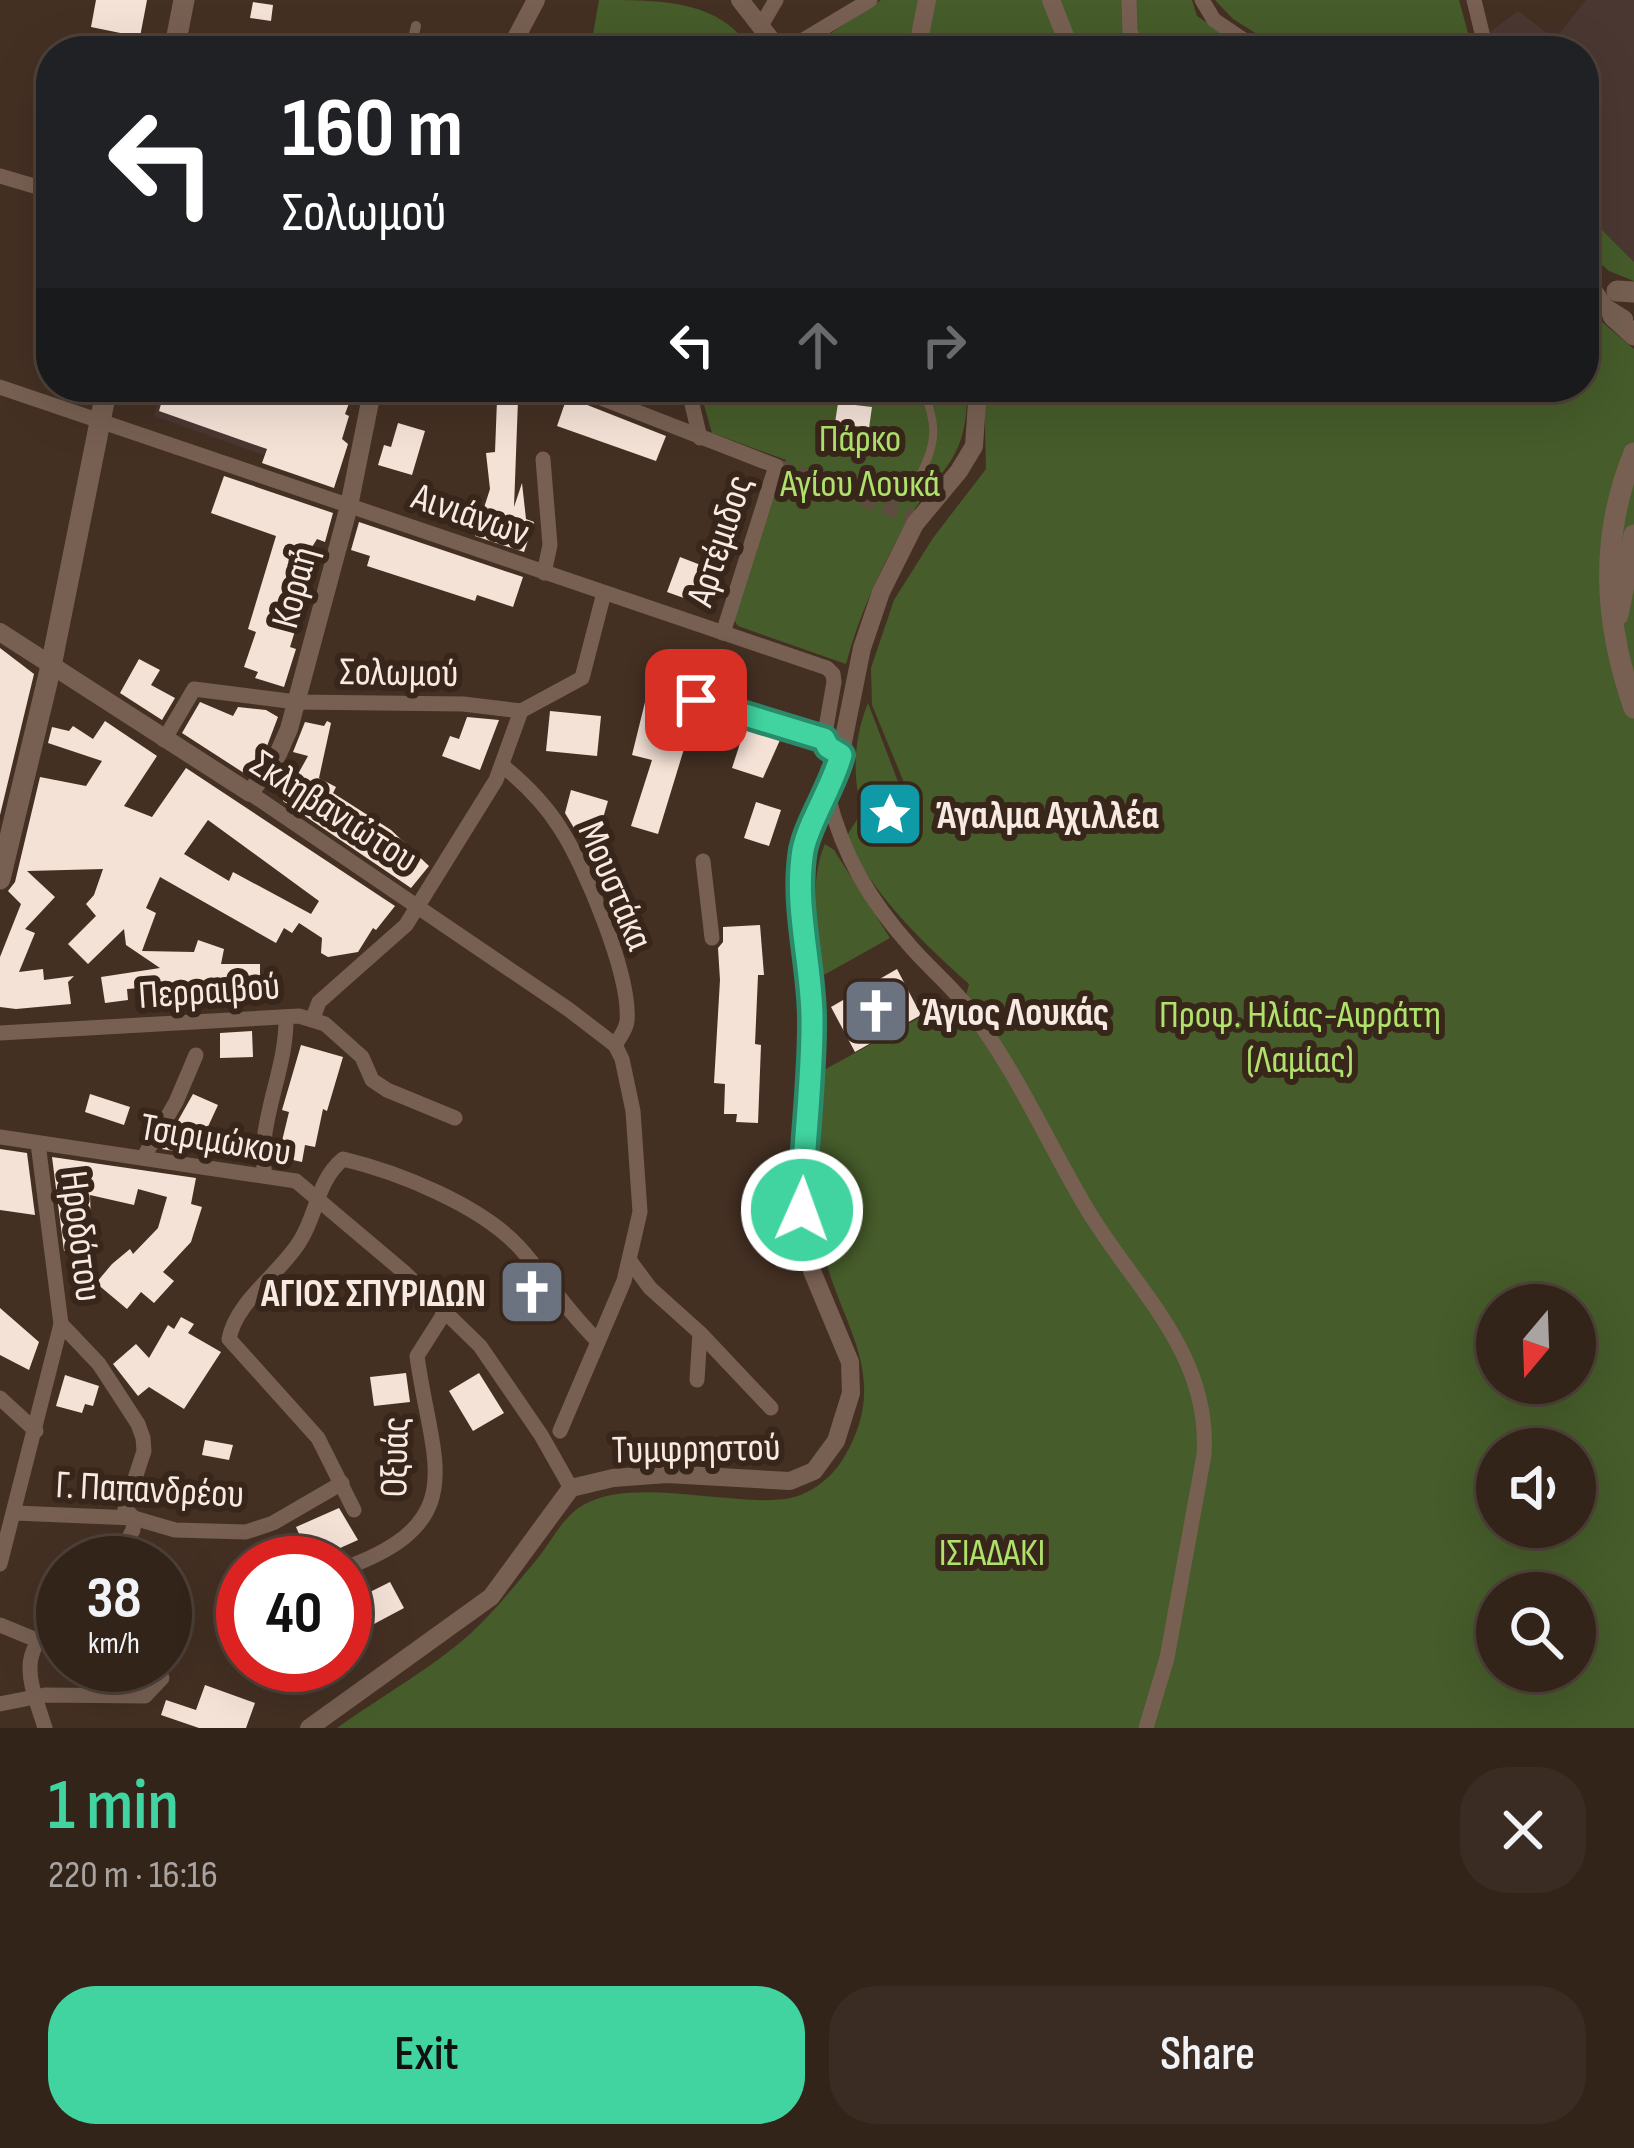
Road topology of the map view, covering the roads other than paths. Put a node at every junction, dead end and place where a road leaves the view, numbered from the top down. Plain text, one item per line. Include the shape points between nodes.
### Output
1 (184, 0) edge
2 (536, 0) edge
3 (740, 0) edge
4 (776, 0) edge
5 (870, 0) edge
6 (927, 0) edge
7 (1129, 0) edge
8 (1202, 0) edge
9 (1474, 0) edge
10 (1055, 5) edge
11 (762, 24) junction
12 (416, 26) dead end
13 (177, 36) edge
14 (414, 36) edge
15 (516, 36) edge
16 (771, 36) edge
17 (809, 36) edge
18 (920, 36) edge
19 (1066, 36) edge
20 (1132, 36) edge
21 (1238, 36) edge
22 (1483, 36) edge
23 (0, 176) edge
24 (36, 187) edge
25 (1599, 281) edge
26 (1599, 292) edge
27 (1628, 294) edge
28 (1624, 320) edge
29 (1634, 335) edge
30 (0, 387) edge
31 (36, 398) edge
32 (49, 402) edge
33 (104, 402) edge
34 (370, 402) edge
35 (610, 402) edge
36 (692, 402) edge
37 (928, 402) edge
38 (977, 402) edge
39 (101, 418) junction
40 (700, 438) junction
41 (1634, 453) edge
42 (542, 459) dead end
43 (919, 477) dead end
44 (349, 506) junction
45 (1634, 535) edge
46 (544, 573) junction
47 (604, 593) junction
48 (0, 632) edge
49 (723, 633) junction
50 (1617, 633) junction
51 (51, 666) junction
52 (658, 689) dead end
53 (296, 702) junction
54 (1634, 708) edge
55 (521, 711) junction
56 (824, 739) junction
57 (164, 740) junction
58 (839, 764) junction
59 (503, 766) junction
60 (250, 793) junction
61 (828, 796) junction
62 (703, 861) dead end
63 (0, 879) edge
64 (417, 903) junction
65 (712, 938) dead end
66 (286, 1018) junction
67 (313, 1018) junction
68 (0, 1034) edge
69 (619, 1052) junction
70 (196, 1054) dead end
71 (455, 1118) dead end
72 (0, 1137) edge
73 (38, 1143) junction
74 (143, 1158) junction
75 (265, 1176) junction
76 (317, 1195) junction
77 (630, 1261) junction
78 (445, 1312) junction
79 (61, 1324) junction
80 (700, 1334) junction
81 (598, 1342) junction
82 (697, 1380) dead end
83 (0, 1398) edge
84 (771, 1408) dead end
85 (36, 1431) junction
86 (560, 1431) dead end
87 (342, 1484) junction
88 (571, 1488) junction
89 (354, 1510) dead end
90 (15, 1513) junction
91 (134, 1518) junction
92 (130, 1536) edge
93 (372, 1556) edge
94 (0, 1564) edge
95 (0, 1625) edge
96 (36, 1640) edge
97 (36, 1650) edge
98 (150, 1692) edge
99 (33, 1698) junction
100 (0, 1704) edge
101 (45, 1728) edge
102 (309, 1728) edge
103 (1146, 1728) edge

1 - 13 main road
2 - 15 street
3 - 11 street
4 - 11 street
5 - 17 street
6 - 18 street
7 - 20 street
8 - 21 street
9 - 22 street
10 - 19 street
11 - 16 street
12 - 14 street
23 - 24 street
25 - 27 street
26 - 28 street
28 - 29 main road
30 - 31 street, Αινιάνων
32 - 39 street, Αινιάνων
33 - 39 main road
34 - 44 street, Κοραή
35 - 40 street
36 - 40 street
37 - 43 lane via 934,430
38 - 58 street, Τυμφρηστού via 974,446 915,524 881,592
39 - 44 street, Αινιάνων
39 - 51 main road
40 - 49 street, Αρτέμιδος via 776,466
41 - 50 main road via 1609,539
42 - 46 street via 550,545
44 - 46 street, Αινιάνων
44 - 53 street, Κοραή
45 - 50 main road
46 - 47 street, Αινιάνων
47 - 49 street, Αινιάνων
47 - 55 street via 582,678
48 - 51 street, Σκληβανιώτου
49 - 56 street, Αινιάνων via 830,670
50 - 54 main road
51 - 57 street, Σκληβανιώτου
51 - 63 main road
52 - 56 street
53 - 55 street, Σολωμού
53 - 57 street, Σολωμού via 194,689
53 - 60 street, Κοραή via 278,754
55 - 59 street
56 - 58 street
57 - 60 street, Σκληβανιώτου
58 - 61 street, Τυμφρηστού
59 - 64 street
59 - 69 street, Μουστάκα via 560,827 591,891 624,987
60 - 64 street, Σκληβανιώτου
61 - 88 street, Τυμφρηστού via 804,847 800,886 812,1020 802,1210 807,1254 850,1362 841,1431 820,1466 790,1481 667,1474
61 - 103 street via 842,848 870,897 982,1028 1094,1221 1161,1312 1196,1388 1204,1455
62 - 65 street
64 - 67 street via 398,933 319,1003
64 - 69 street, Σκληβανιώτου
66 - 67 street, Περραιβού
66 - 68 street, Περραιβού
66 - 75 street via 260,1149
67 - 71 street, Περραιβού via 355,1050 372,1080
69 - 77 street, Μουστάκα via 633,1111 640,1212
70 - 74 street
72 - 73 street, Τσιριμώκου
73 - 74 street, Τσιριμώκου
73 - 79 street, Ηροδότου
74 - 75 street, Τσιριμώκου
75 - 76 street, Τσιριμώκου
76 - 78 street, Τσιριμώκου
76 - 81 street via 343,1160 415,1184 502,1231
76 - 87 street via 302,1240 229,1340 318,1438
77 - 80 street
77 - 81 street, Μουστάκα
78 - 88 street, Τσιριμώκου via 480,1346
78 - 93 street, Οξυάς via 417,1356 434,1436 429,1510 400,1544
79 - 85 street
79 - 91 street, Ηροδότου via 138,1424 144,1450 125,1509
80 - 82 street
80 - 84 street
81 - 86 street, Μουστάκα
83 - 85 street
85 - 90 street
87 - 89 street
87 - 91 street, Γ. Παπανδρέου via 246,1532 175,1530
88 - 102 street, Τυμφρηστού via 491,1597
90 - 91 street, Γ. Παπανδρέου
90 - 94 street
91 - 92 street
95 - 96 street
97 - 99 street via 28,1673
98 - 99 street
99 - 100 street
99 - 101 street

